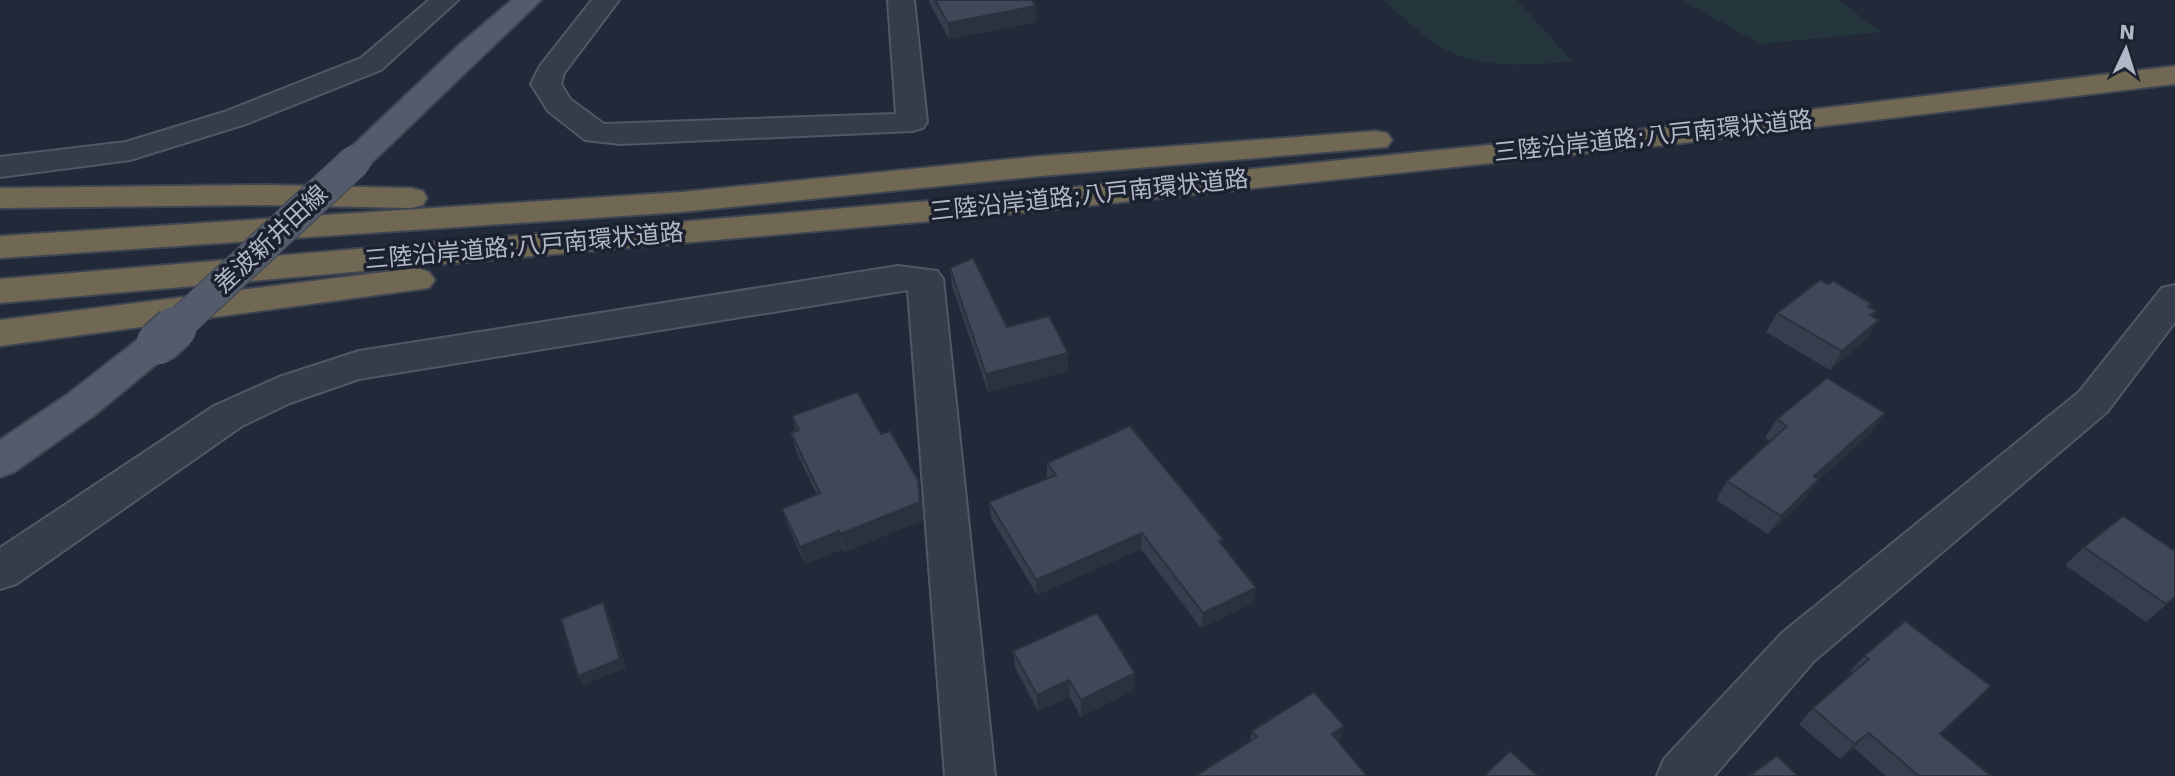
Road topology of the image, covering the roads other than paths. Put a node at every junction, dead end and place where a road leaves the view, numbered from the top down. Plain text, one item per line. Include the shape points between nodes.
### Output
1 (445, 0) edge
2 (528, 0) edge
3 (606, 0) edge
4 (901, 0) edge
5 (2175, 73) edge
6 (0, 167) edge
7 (0, 198) edge
8 (681, 202) junction
9 (999, 205) junction
10 (0, 247) edge
11 (0, 291) edge
12 (2175, 297) edge
13 (0, 333) edge
14 (0, 461) edge
15 (0, 571) edge
16 (970, 776) edge
17 (1682, 776) edge

1 - 6 street via 371,64 235,118 130,151
2 - 14 main road, 差波新井田線, bridge via 158,343
3 - 4 street via 550,72 546,84 559,105 596,133 621,135 912,122
5 - 8 highway, 三陸沿岸道路;八戸南環状道路 via 1041,166
5 - 9 highway, 三陸沿岸道路;八戸南環状道路 via 1674,135
7 - 8 highway via 266,195
8 - 10 highway, 三陸沿岸道路;八戸南環状道路
9 - 11 highway, 三陸沿岸道路;八戸南環状道路
9 - 13 highway
12 - 17 street via 2093,402 1798,647
15 - 16 street via 228,416 307,380 359,365 898,278 925,279

